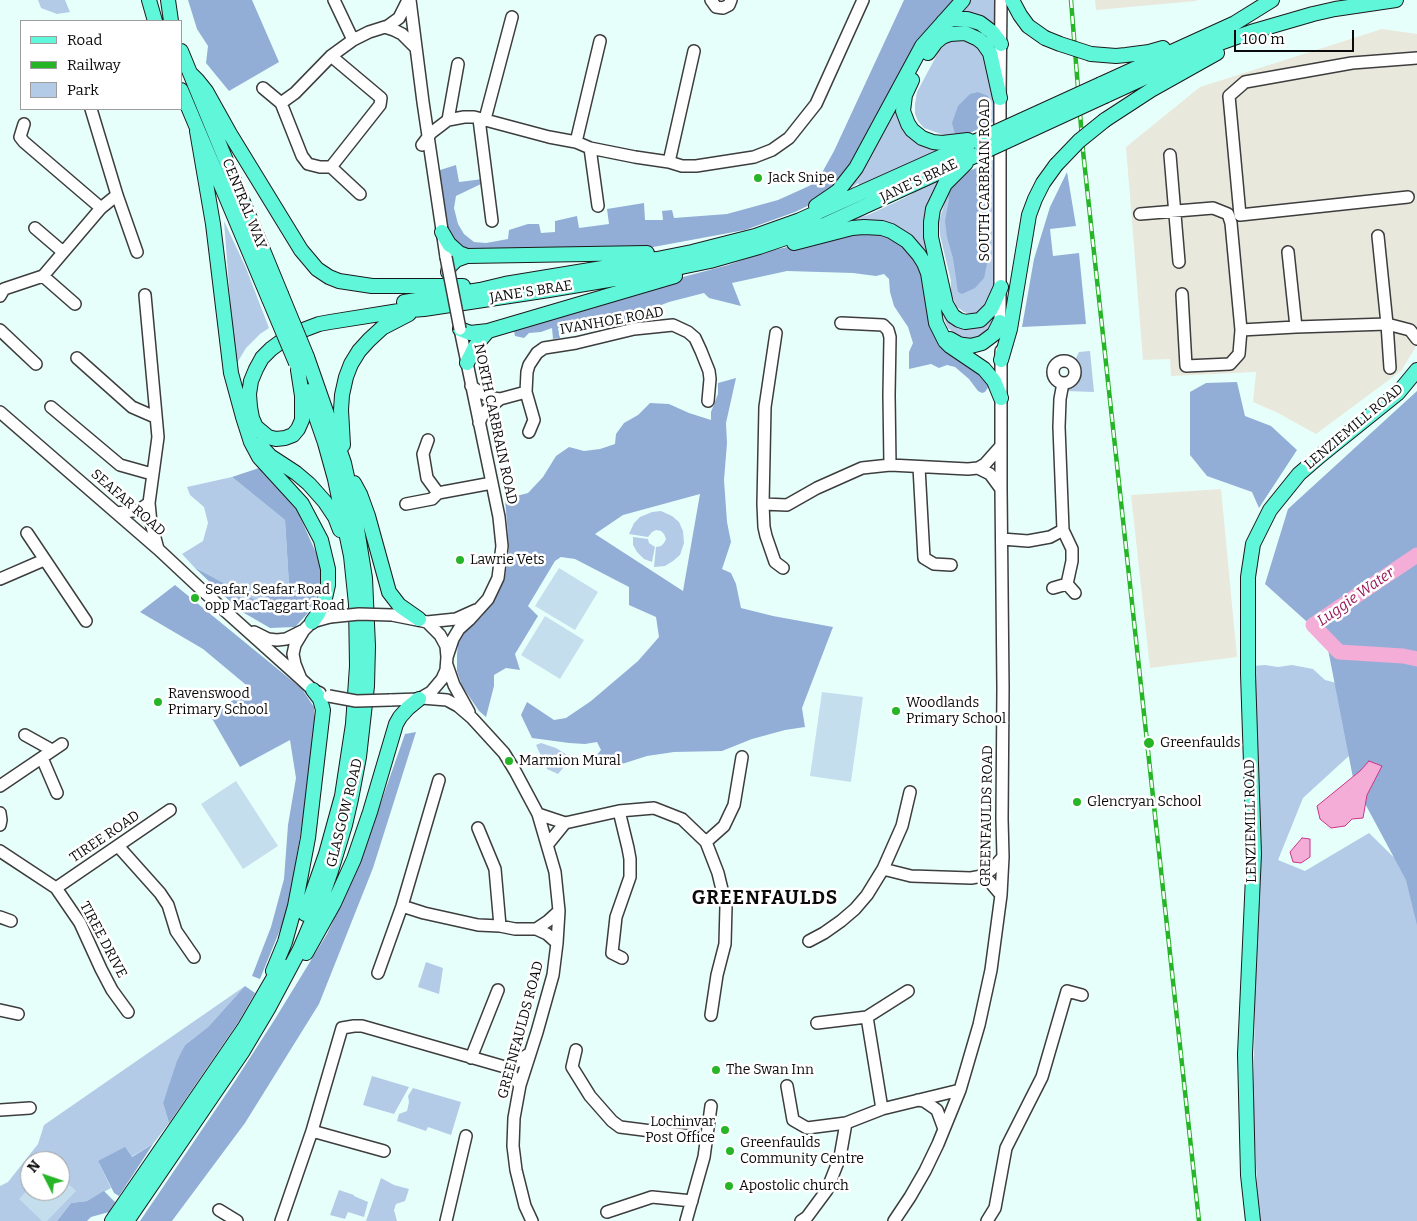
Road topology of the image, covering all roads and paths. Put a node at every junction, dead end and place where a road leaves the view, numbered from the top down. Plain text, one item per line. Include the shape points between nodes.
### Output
1 (149, 0) edge
2 (168, 0) edge
3 (334, 0) edge
4 (711, 0) edge
5 (731, 0) edge
6 (863, 0) edge
7 (963, 0) edge
8 (1001, 0) edge
9 (1012, 0) edge
10 (1272, 0) edge
11 (1396, 0) edge
12 (406, 2) edge
13 (512, 17) dead end
14 (155, 20) edge
15 (172, 20) edge
16 (943, 22) junction
17 (1235, 23) junction
18 (1273, 25) junction
19 (385, 27) junction
20 (354, 40) junction
21 (600, 41) dead end
22 (412, 44) junction
23 (1001, 44) junction
24 (694, 52) dead end
25 (182, 53) edge
26 (331, 56) junction
27 (1417, 58) edge
28 (458, 64) dead end
29 (190, 73) junction
30 (263, 88) dead end
31 (1103, 90) junction
32 (182, 92) edge
33 (1000, 98) junction
34 (415, 102) junction
35 (281, 103) junction
36 (91, 110) edge
37 (424, 110) junction
38 (482, 119) junction
39 (446, 121) junction
40 (24, 124) dead end
41 (197, 130) junction
42 (425, 141) junction
43 (576, 142) junction
44 (590, 148) junction
45 (976, 148) junction
46 (1170, 155) dead end
47 (669, 162) junction
48 (331, 167) junction
49 (360, 194) dead end
50 (117, 195) junction
51 (1414, 196) edge
52 (598, 206) dead end
53 (101, 208) junction
54 (1175, 210) junction
55 (1140, 214) dead end
56 (492, 221) dead end
57 (35, 228) dead end
58 (779, 228) junction
59 (1378, 236) dead end
60 (443, 237) junction
61 (759, 247) junction
62 (63, 252) junction
63 (137, 252) dead end
64 (692, 252) junction
65 (1288, 252) dead end
66 (456, 258) junction
67 (710, 261) junction
68 (1179, 262) dead end
69 (448, 272) joint
70 (43, 276) junction
71 (505, 284) junction
72 (1001, 288) junction
73 (1, 289) edge
74 (1182, 294) dead end
75 (145, 295) dead end
76 (275, 297) junction
77 (75, 304) dead end
78 (424, 309) junction
79 (1000, 322) junction
80 (841, 323) dead end
81 (1387, 324) junction
82 (1296, 327) junction
83 (460, 329) junction
84 (0, 330) edge
85 (1241, 330) junction
86 (488, 331) junction
87 (776, 333) dead end
88 (942, 335) junction
89 (1417, 338) edge
90 (76, 358) dead end
91 (1001, 360) junction
92 (300, 363) junction
93 (467, 363) junction
94 (36, 364) dead end
95 (1390, 368) dead end
96 (1417, 370) edge
97 (1063, 383) dead end
98 (471, 386) junction
99 (526, 392) junction
100 (1001, 398) junction
101 (500, 399) junction
102 (239, 400) junction
103 (708, 401) dead end
104 (51, 407) dead end
105 (0, 412) edge
106 (155, 417) junction
107 (479, 423) junction
108 (248, 432) junction
109 (530, 432) dead end
110 (428, 440) dead end
111 (1001, 446) junction
112 (344, 465) junction
113 (890, 465) junction
114 (919, 467) junction
115 (978, 468) junction
116 (152, 474) junction
117 (492, 483) junction
118 (1001, 489) junction
119 (438, 493) junction
120 (150, 503) junction
121 (406, 504) dead end
122 (763, 504) junction
123 (117, 514) junction
124 (1063, 530) junction
125 (27, 533) dead end
126 (1002, 539) junction
127 (158, 548) junction
128 (351, 556) junction
129 (44, 560) junction
130 (950, 565) dead end
131 (783, 568) dead end
132 (0, 579) edge
133 (1067, 584) junction
134 (1053, 588) dead end
135 (1075, 593) dead end
136 (481, 608) junction
137 (234, 619) junction
138 (86, 621) dead end
139 (423, 621) junction
140 (308, 626) junction
141 (447, 660) junction
142 (301, 679) junction
143 (313, 690) junction
144 (421, 698) junction
145 (472, 718) junction
146 (26, 735) dead end
147 (742, 757) dead end
148 (42, 758) junction
149 (439, 780) dead end
150 (0, 786) edge
151 (910, 792) dead end
152 (56, 794) dead end
153 (170, 810) dead end
154 (619, 811) junction
155 (0, 814) edge
156 (538, 814) junction
157 (565, 823) junction
158 (0, 825) edge
159 (478, 828) dead end
160 (706, 842) junction
161 (548, 844) junction
162 (118, 846) junction
163 (0, 851) edge
164 (1003, 857) junction
165 (883, 869) junction
166 (982, 876) junction
167 (56, 888) junction
168 (1001, 895) junction
169 (402, 906) junction
170 (559, 911) junction
171 (500, 926) junction
172 (536, 929) junction
173 (809, 941) dead end
174 (557, 943) junction
175 (194, 957) dead end
176 (622, 958) dead end
177 (378, 973) dead end
178 (498, 990) dead end
179 (908, 991) dead end
180 (1082, 995) dead end
181 (263, 998) junction
182 (0, 1010) edge
183 (128, 1012) dead end
184 (18, 1014) dead end
185 (711, 1015) dead end
186 (867, 1017) junction
187 (817, 1023) dead end
188 (576, 1050) dead end
189 (242, 1051) junction
190 (529, 1054) junction
191 (471, 1058) junction
192 (505, 1067) junction
193 (520, 1085) junction
194 (787, 1086) dead end
195 (960, 1090) junction
196 (918, 1100) junction
197 (711, 1106) dead end
198 (30, 1108) dead end
199 (882, 1109) junction
200 (0, 1110) edge
201 (846, 1123) junction
202 (944, 1129) junction
203 (312, 1131) junction
204 (466, 1136) dead end
205 (706, 1138) junction
206 (384, 1151) dead end
207 (135, 1198) junction
208 (692, 1201) junction
209 (525, 1206) junction
210 (219, 1210) dead end
211 (608, 1212) dead end
212 (126, 1216) edge
213 (112, 1221) edge
214 (237, 1221) edge
215 (282, 1221) edge
216 (446, 1221) edge
217 (521, 1221) edge
218 (532, 1221) edge
219 (686, 1221) edge
220 (801, 1221) edge
221 (894, 1221) edge
222 (987, 1221) edge
223 (1253, 1221) edge

1 - 14 main road
2 - 15 main road
3 - 20 street
4 - 5 street via 716,7 723,8
6 - 47 street via 816,104 789,138 754,157 696,166
7 - 16 main road
8 - 23 street, SOUTH CARBRAIN ROAD
9 - 17 main road, bridge via 1028,26 1045,38 1091,54 1116,56 1149,52
10 - 17 main road, JANE'S BRAE
11 - 18 main road, JANE'S BRAE via 1335,9
12 - 19 street via 399,18
12 - 22 street
13 - 38 street
16 - 23 main road via 967,19 980,23
16 - 58 main road via 922,46 847,180 830,198
17 - 31 main road, JANE'S BRAE
18 - 31 main road, JANE'S BRAE
18 - 91 main road, bridge via 1151,90 1105,120 1056,165 1039,191 1029,215 1013,313
19 - 20 street
19 - 22 street via 402,34
20 - 26 street
21 - 43 street
22 - 34 street
22 - 37 street
23 - 33 street, SOUTH CARBRAIN ROAD
24 - 47 street
25 - 29 main road, CENTRAL WAY
26 - 35 street via 296,93
26 - 48 street via 381,98 374,114
27 - 51 street via 1352,63 1245,82 1229,96 1240,215
28 - 39 street
29 - 71 main road via 206,91 300,250 317,269 339,281 372,286
29 - 76 main road, CENTRAL WAY
30 - 35 street
31 - 45 main road, JANE'S BRAE, bridge
32 - 41 main road, CENTRAL WAY
33 - 45 main road via 990,54 983,43 972,35 957,33 936,42 905,95 904,111 908,124 917,135 942,143 968,140
33 - 72 street, SOUTH CARBRAIN ROAD
34 - 37 street
34 - 42 street
35 - 48 street via 308,164
36 - 50 street
37 - 39 street via 432,117
37 - 42 street
38 - 39 street via 464,117
38 - 43 street
38 - 56 street via 483,155
39 - 42 street
40 - 53 street via 20,137 24,142
41 - 76 main road, CENTRAL WAY
41 - 102 main road via 213,224 231,373
42 - 60 street
43 - 44 street
44 - 47 street
44 - 52 street
45 - 58 main road, JANE'S BRAE
45 - 61 main road, JANE'S BRAE via 824,225
45 - 72 main road via 939,195 931,222 932,237 946,304 953,316 965,322 980,320 991,309
46 - 54 street
48 - 49 street
50 - 53 street
50 - 63 street
53 - 62 street
54 - 55 street
54 - 68 street
54 - 85 street via 1213,208 1228,214 1232,223
57 - 62 street
58 - 64 main road, JANE'S BRAE
59 - 81 street
60 - 66 street
60 - 66 main road via 459,253
61 - 67 main road, JANE'S BRAE
61 - 88 main road via 797,242 852,228 892,231 907,241 924,263 936,323
62 - 70 street
64 - 66 main road
64 - 71 main road, JANE'S BRAE
65 - 82 street
66 - 69 main road, bridge
67 - 78 main road, JANE'S BRAE
67 - 86 main road via 675,276
69 - 83 street, NORTH CARBRAIN ROAD, bridge
70 - 73 street
70 - 77 street
71 - 102 main road via 314,318 288,328 272,337 255,354 243,379
72 - 79 street, SOUTH CARBRAIN ROAD
74 - 85 street via 1186,366 1230,364 1239,354
75 - 106 street
76 - 92 main road, CENTRAL WAY, bridge
78 - 92 main road via 319,324 280,342 262,358 249,394 256,427 268,437 276,439 293,435 302,420
78 - 112 main road via 382,328 368,340 351,364 341,403
79 - 88 main road via 994,334 976,345 959,344
79 - 91 street, SOUTH CARBRAIN ROAD
80 - 113 street via 882,325 888,330
81 - 82 street
81 - 89 street via 1410,330
81 - 95 street
82 - 85 street
83 - 86 main road via 470,333
83 - 93 street, NORTH CARBRAIN ROAD
84 - 94 street
86 - 93 main road
87 - 122 street via 765,407
88 - 100 main road via 950,346 989,374
90 - 106 street via 132,407
91 - 100 street, GREENFAULDS ROAD
92 - 112 main road, GLASGOW ROAD
92 - 128 main road, GLASGOW ROAD via 333,470
93 - 98 street, NORTH CARBRAIN ROAD
96 - 223 main road, LENZIEMILL ROAD via 1398,393 1299,474 1270,510 1253,544 1248,576 1248,674 1254,854 1245,1054 1248,1175
97 - 124 street via 1058,427
98 - 101 street via 487,396
98 - 107 street, NORTH CARBRAIN ROAD
99 - 101 street
99 - 103 street, IVANHOE ROAD via 529,365 544,348 634,330 673,326 695,338 709,371
99 - 109 street, IVANHOE ROAD via 534,420
100 - 111 street, GREENFAULDS ROAD
101 - 107 street via 488,408
102 - 108 main road
104 - 116 street via 120,465
105 - 123 street, SEAFAR ROAD
106 - 116 street via 158,437
107 - 117 street, NORTH CARBRAIN ROAD
108 - 128 main road via 270,456 296,473 325,502 335,517
108 - 140 main road via 259,457 302,504 321,540 328,568 328,585 324,607
110 - 119 street via 423,454 427,478
111 - 115 street
111 - 118 street, GREENFAULDS ROAD
112 - 139 main road via 360,494 389,592 399,605
112 - 189 main road, GLASGOW ROAD via 365,578 368,665 359,757 345,825 321,900 300,949
113 - 114 street
113 - 122 street via 862,468 787,505
114 - 115 street
114 - 130 street via 924,558 934,564
115 - 118 street via 990,474
116 - 120 street
117 - 119 street
117 - 136 street, NORTH CARBRAIN ROAD via 502,546 498,578
118 - 126 street, GREENFAULDS ROAD
119 - 121 street via 432,499
120 - 123 street via 139,510
120 - 127 street via 151,523
122 - 131 street via 769,545 775,562
123 - 127 street, SEAFAR ROAD
124 - 126 street via 1050,537 1028,541
124 - 133 street via 1072,549
125 - 129 street
126 - 164 street, GREENFAULDS ROAD
127 - 137 street, SEAFAR ROAD
128 - 181 main road, GLASGOW ROAD via 358,666 342,796 304,918
129 - 132 street
129 - 138 street
133 - 134 street
133 - 135 street
136 - 139 street via 456,619
136 - 141 street, NORTH CARBRAIN ROAD via 453,639
137 - 140 street, SEAFAR ROAD via 258,635 277,640 286,639
137 - 142 street, SEAFAR ROAD
139 - 140 street, bridge via 392,614 359,614 330,617
139 - 141 street via 440,635 446,646
140 - 142 street via 293,654
141 - 144 street via 442,679
141 - 145 street, GREENFAULDS ROAD via 454,685
142 - 143 street
143 - 144 street, bridge via 356,701
143 - 181 main road via 323,710 308,838 285,942
144 - 145 street, GREENFAULDS ROAD via 447,700
144 - 189 main road via 396,724 359,847 334,903 298,968
145 - 156 street, GREENFAULDS ROAD via 504,753
146 - 148 street via 57,747
147 - 160 street via 734,805 724,826
148 - 150 street
148 - 152 street
149 - 169 street
151 - 165 street via 902,826
153 - 162 street, TIREE ROAD
154 - 157 street
154 - 160 street via 654,808 682,819
154 - 176 street via 628,848 630,877 616,917 612,953
155 - 158 street
156 - 157 street
156 - 161 street, GREENFAULDS ROAD
157 - 161 street
159 - 171 street via 495,869
160 - 185 street via 726,906 725,944
161 - 170 street, GREENFAULDS ROAD
162 - 167 street, TIREE ROAD
162 - 175 street via 160,893 168,905 176,931
163 - 167 street, TIREE DRIVE
164 - 166 street
164 - 168 street, GREENFAULDS ROAD
165 - 166 street via 911,876
165 - 173 street via 855,909
166 - 168 street
167 - 183 street, TIREE DRIVE via 80,924 112,990
168 - 195 street, GREENFAULDS ROAD via 991,970
169 - 171 street via 478,925
169 - 177 street
170 - 172 street
170 - 174 street, GREENFAULDS ROAD
171 - 172 street
172 - 174 street
174 - 190 street, GREENFAULDS ROAD via 553,975
178 - 191 street
179 - 186 street
180 - 222 street via 1067,990 1042,1077 1006,1148 995,1208
181 - 207 main road, GLASGOW ROAD
182 - 184 street
186 - 187 street
186 - 199 street
188 - 205 street via 572,1067 590,1096 620,1127
189 - 207 main road, GLASGOW ROAD
190 - 192 street
190 - 193 street, GREENFAULDS ROAD
191 - 192 street
191 - 203 street via 362,1026 342,1028
192 - 193 street
193 - 209 street, GREENFAULDS ROAD via 513,1146
194 - 201 street via 793,1120 807,1128
195 - 196 street
195 - 202 street, GREENFAULDS ROAD
196 - 199 street
196 - 202 street via 937,1110
197 - 205 street
198 - 200 street
199 - 201 street
201 - 220 street via 840,1157 827,1190
202 - 221 street, GREENFAULDS ROAD via 925,1171
203 - 206 street
203 - 215 street
204 - 216 street
205 - 208 street
207 - 212 main road, GLASGOW ROAD
208 - 211 street via 652,1197
208 - 219 street
209 - 217 street
209 - 218 street, GREENFAULDS ROAD
210 - 214 street
212 - 213 main road, GLASGOW ROAD

